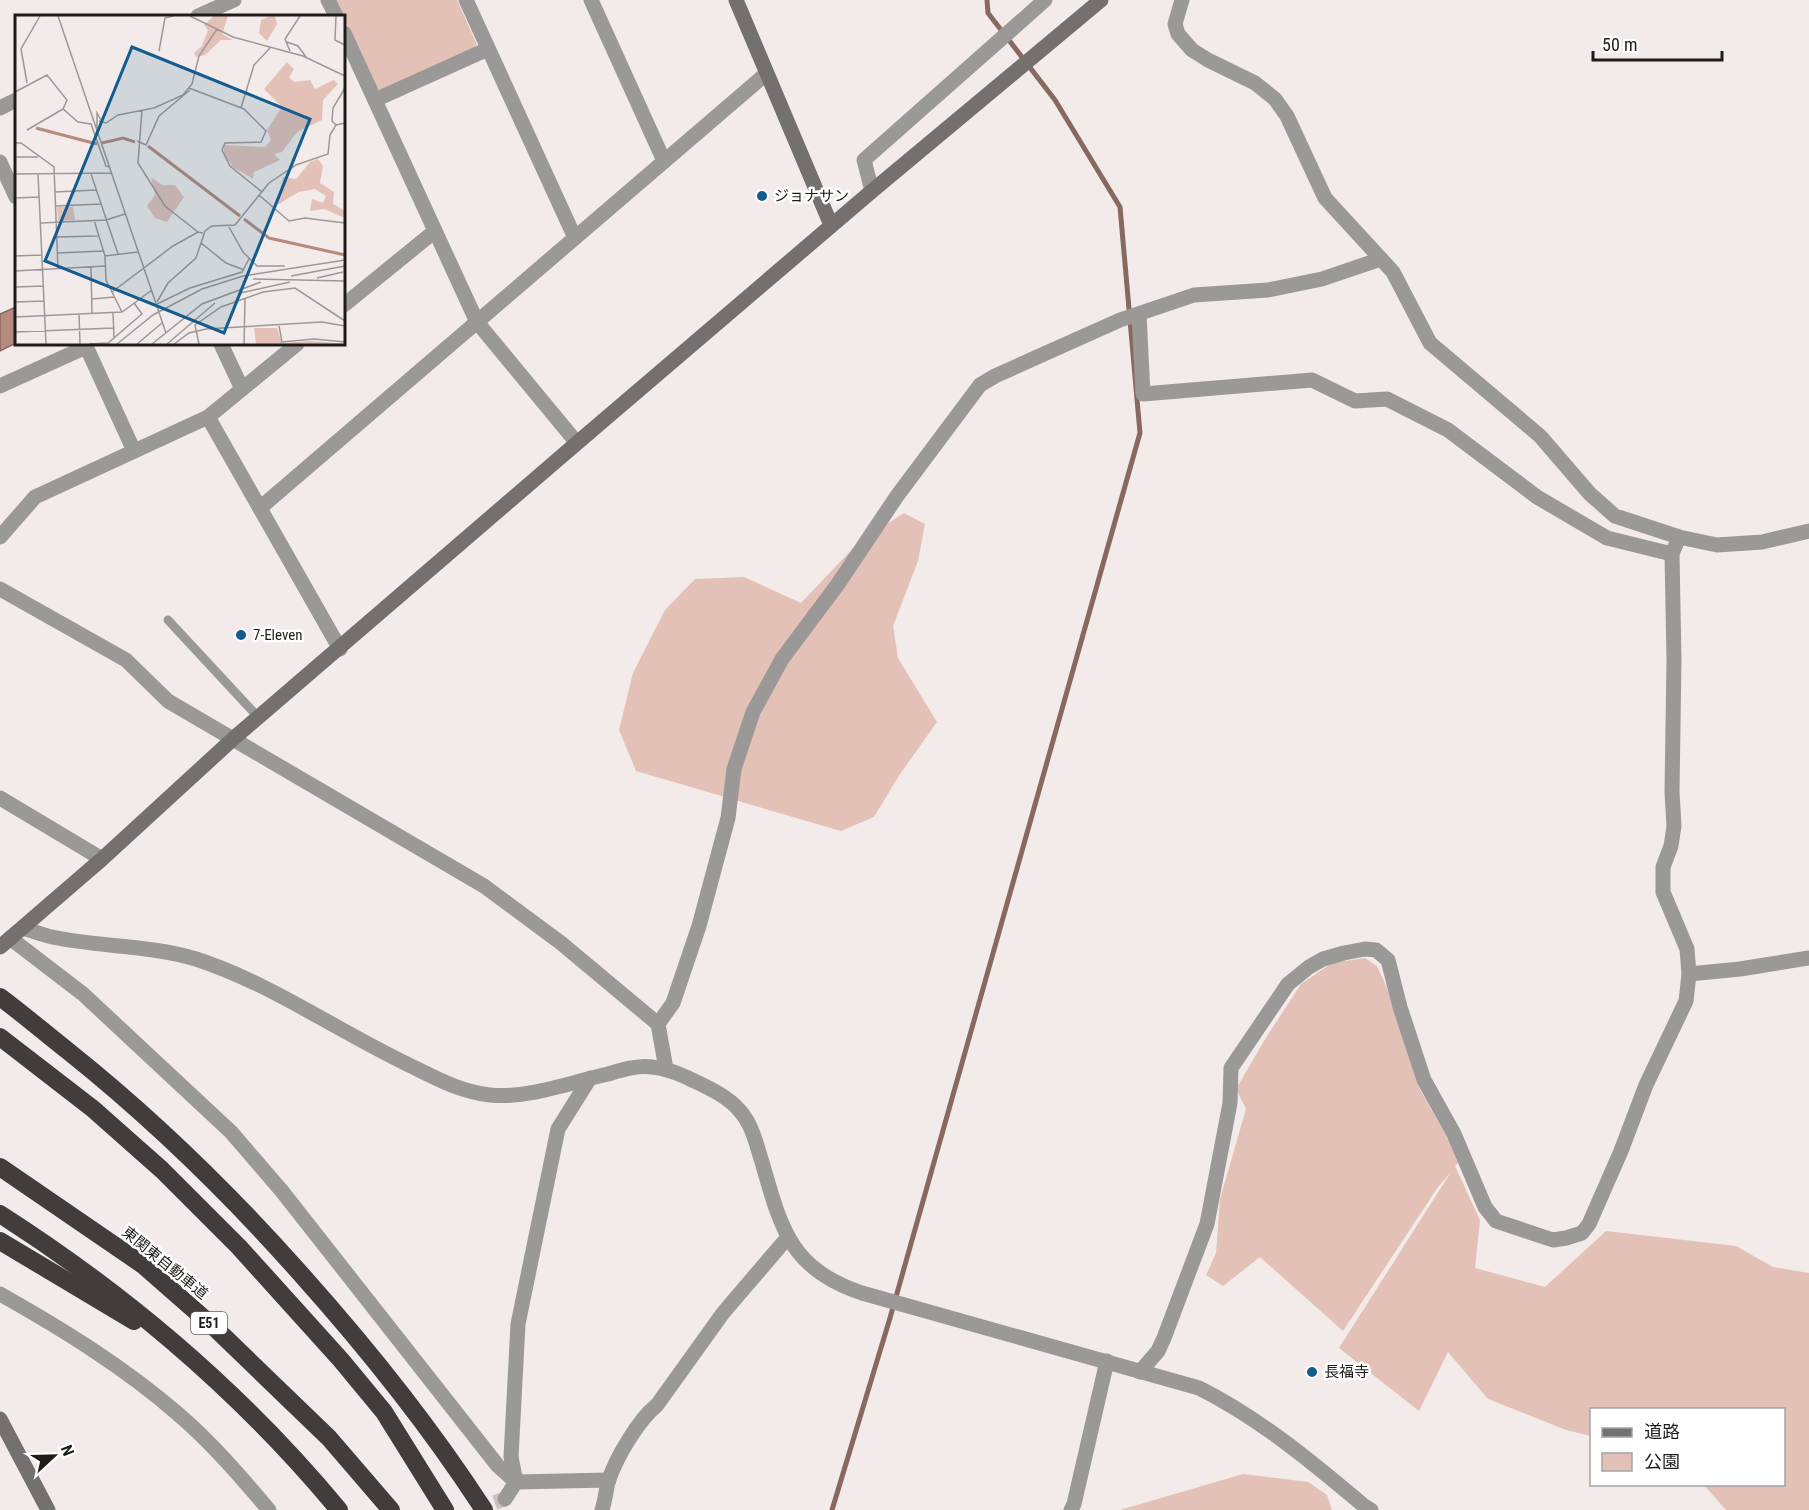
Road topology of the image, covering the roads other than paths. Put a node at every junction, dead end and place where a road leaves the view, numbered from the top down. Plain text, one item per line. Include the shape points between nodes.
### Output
1 (234, 0) edge
2 (328, 0) edge
3 (466, 0) edge
4 (591, 0) edge
5 (736, 0) edge
6 (1045, 0) edge
7 (1101, 0) edge
8 (1182, 0) edge
9 (204, 15) edge
10 (336, 15) edge
11 (345, 35) edge
12 (488, 49) junction
13 (766, 74) junction
14 (15, 100) edge
15 (375, 100) junction
16 (0, 108) edge
17 (664, 161) junction
18 (0, 162) edge
19 (872, 190) junction
20 (15, 195) edge
21 (831, 225) junction
22 (435, 231) junction
23 (575, 238) junction
24 (1381, 259) junction
25 (345, 304) edge
26 (1139, 314) junction
27 (477, 322) junction
28 (86, 345) edge
29 (221, 345) edge
30 (296, 345) edge
31 (0, 386) edge
32 (242, 389) junction
33 (208, 417) junction
34 (577, 443) junction
35 (134, 451) junction
36 (260, 508) junction
37 (1809, 531) edge
38 (0, 537) edge
39 (1679, 537) junction
40 (1671, 554) junction
41 (0, 590) edge
42 (168, 620) dead end
43 (340, 649) junction
44 (259, 718) junction
45 (234, 738) junction
46 (0, 798) edge
47 (102, 859) junction
48 (23, 928) junction
49 (5, 943) edge
50 (1809, 958) edge
51 (1689, 974) junction
52 (2, 999) edge
53 (658, 1024) junction
54 (0, 1037) edge
55 (666, 1069) junction
56 (590, 1078) junction
57 (0, 1167) edge
58 (0, 1214) edge
59 (788, 1237) junction
60 (0, 1241) edge
61 (0, 1294) edge
62 (192, 1357) junction
63 (1107, 1361) junction
64 (1140, 1372) junction
65 (0, 1419) edge
66 (609, 1480) junction
67 (516, 1482) junction
68 (505, 1499) tunnel mouth
69 (48, 1510) edge
70 (269, 1510) edge
71 (339, 1510) edge
72 (391, 1510) edge
73 (446, 1510) edge
74 (484, 1510) edge
75 (602, 1510) edge
76 (1071, 1510) edge
77 (1371, 1510) edge

1 - 9 street
2 - 10 street
3 - 12 street
4 - 17 street
5 - 13 street
6 - 19 street via 864,160
7 - 19 street
8 - 24 street via 1175,24 1178,34 1192,50 1256,83 1275,99 1287,116 1325,198
11 - 15 street
12 - 15 street
12 - 23 street
13 - 17 street
13 - 21 street
14 - 16 street
15 - 22 street
17 - 23 street
18 - 20 street
19 - 21 street
21 - 34 street
22 - 25 street
22 - 27 street
23 - 27 street
24 - 26 street via 1322,279 1268,290 1194,294
24 - 39 street via 1393,272 1430,343 1540,436 1590,494 1615,516
26 - 40 street via 1143,394 1312,380 1355,401 1387,399 1449,430 1537,497 1607,538
26 - 53 street via 995,375 980,385 782,659 753,712 734,769 728,818 699,926 673,1003
27 - 34 street
27 - 36 street
28 - 31 street
28 - 35 street
29 - 32 street
30 - 32 street
32 - 33 street
33 - 35 street
33 - 36 street
34 - 43 street
35 - 38 street via 35,497
36 - 43 street
37 - 39 street via 1762,542 1717,545
39 - 40 street
40 - 51 street via 1674,826 1663,867 1663,892 1687,949
41 - 45 street via 126,660 168,701
42 - 44 lane
43 - 44 street
44 - 45 street
45 - 47 street
45 - 53 street via 484,886 561,943
46 - 47 street
47 - 48 street
48 - 49 street
48 - 56 street via 52,937 140,947 195,959 252,982 460,1090 509,1097
49 - 67 street via 83,994 231,1132 498,1466
50 - 51 street
51 - 64 street via 1681,1016 1646,1085 1589,1224 1582,1233 1553,1240 1496,1221 1485,1208 1454,1134 1424,1080 1388,960 1376,950 1365,949 1323,959 1310,967 1288,984 1231,1068 1230,1103 1207,1224 1164,1338
52 - 74 highway via 115,1088 257,1225 360,1340
53 - 55 street
54 - 73 highway via 92,1108 240,1247 384,1412
55 - 56 street via 629,1068
55 - 59 street via 722,1095 740,1110 752,1128
56 - 67 street via 558,1129 518,1324 511,1457
57 - 72 highway, 東関東自動車道 / E51 via 143,1265 216,1329 328,1438
58 - 62 highway, E51 via 70,1260
59 - 63 street via 806,1263 840,1286
59 - 66 street via 723,1313 657,1405 646,1413
60 - 62 highway
61 - 70 street via 60,1328 178,1413
62 - 71 highway, E51 via 255,1417
63 - 64 street
63 - 76 street
64 - 77 street via 1199,1388 1223,1400 1309,1460
65 - 69 street
66 - 67 street
66 - 75 street
67 - 68 street

